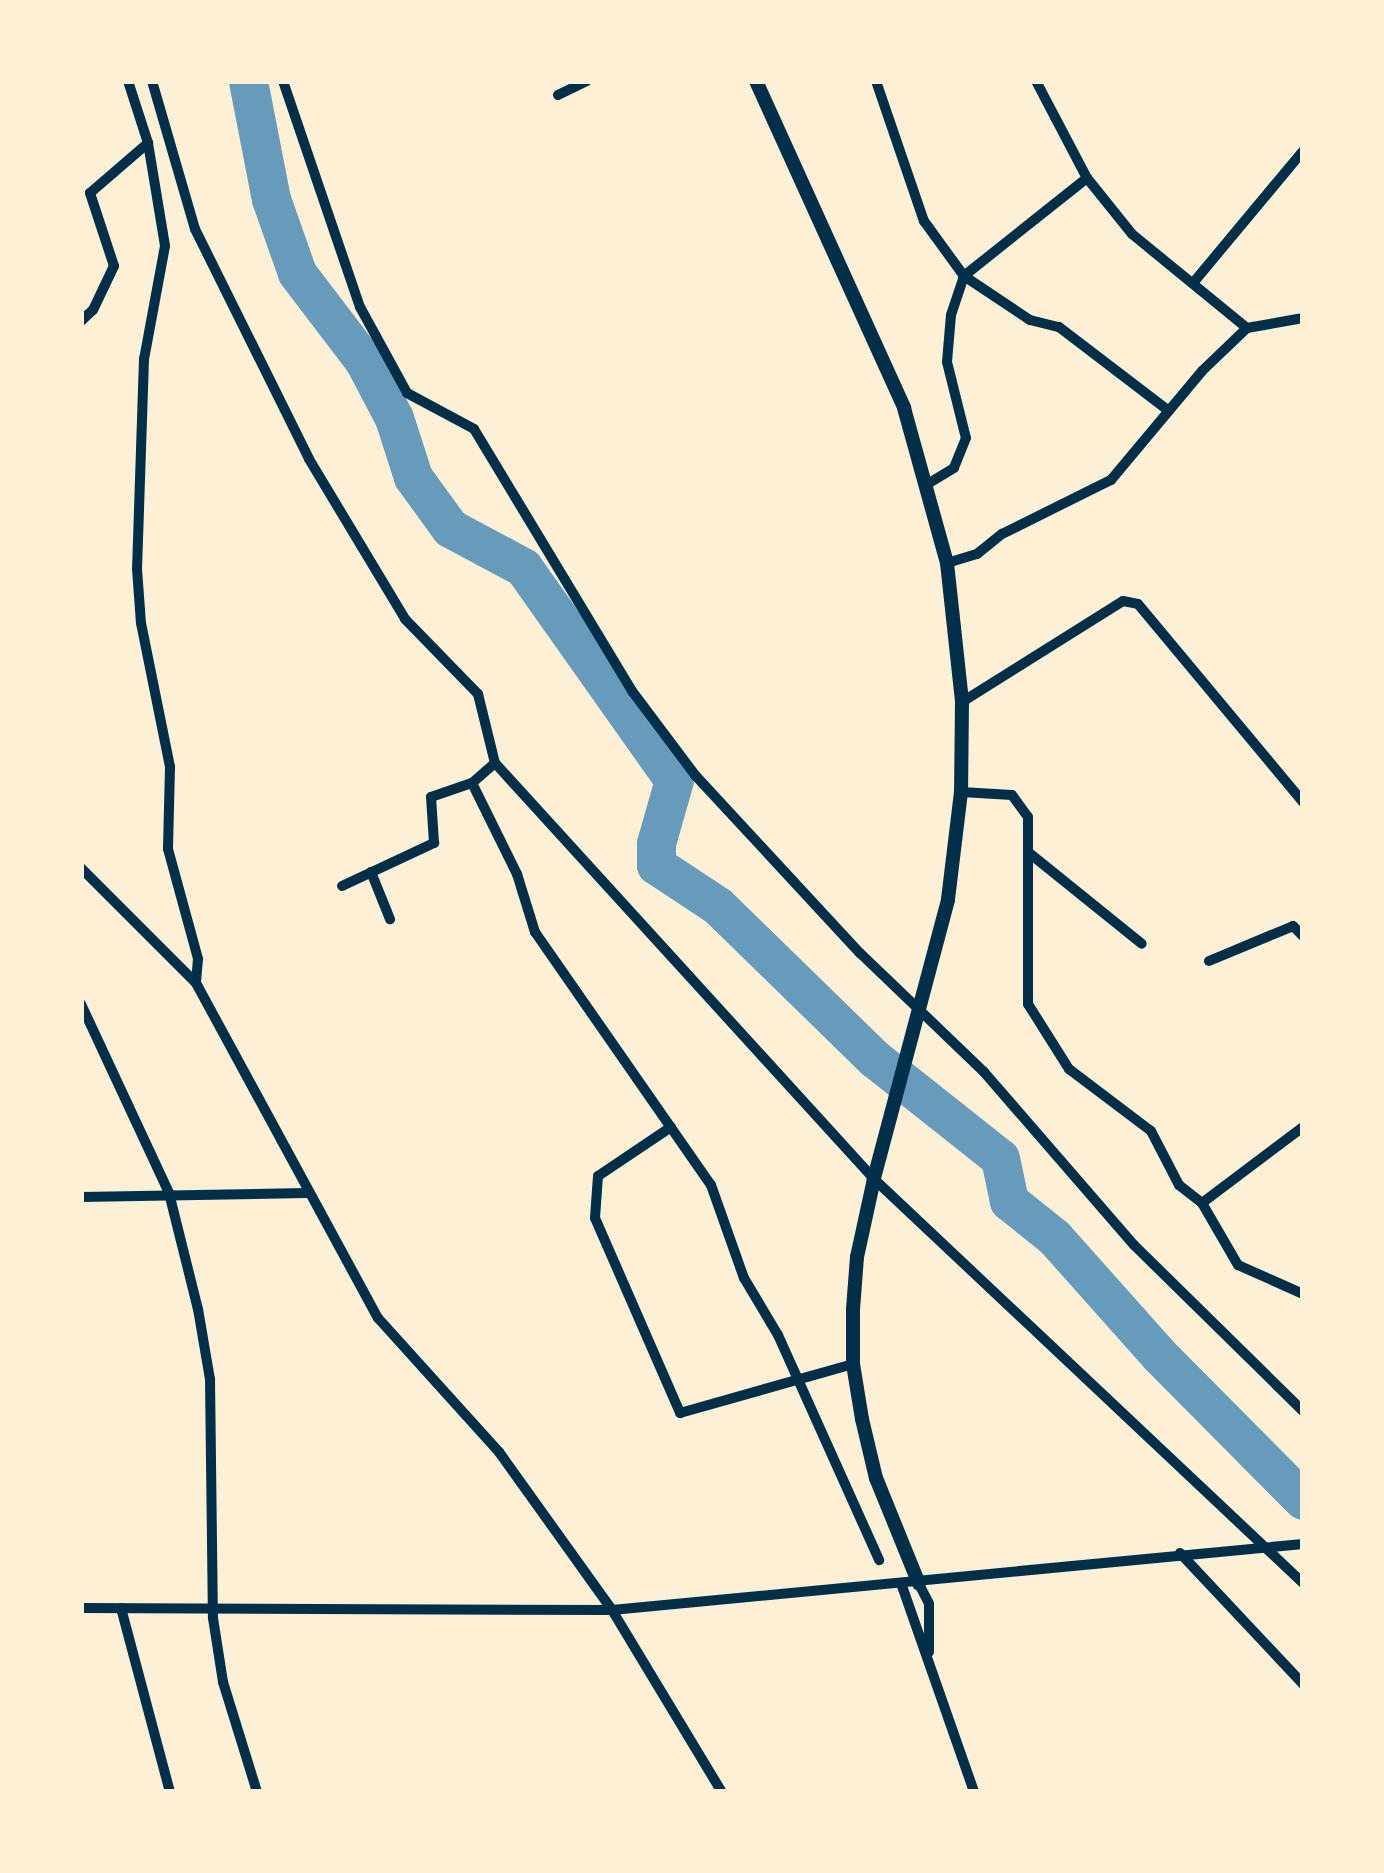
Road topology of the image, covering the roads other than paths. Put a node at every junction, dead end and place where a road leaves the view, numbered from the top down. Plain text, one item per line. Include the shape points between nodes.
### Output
1 (128, 81) edge
2 (152, 81) edge
3 (283, 81) edge
4 (586, 81) edge
5 (756, 81) edge
6 (876, 81) edge
7 (1036, 81) edge
8 (557, 95) dead end
9 (148, 143) junction
10 (1303, 151) edge
11 (1087, 178) junction
12 (964, 276) junction
13 (1193, 283) junction
14 (1303, 318) edge
15 (81, 321) edge
16 (1247, 328) junction
17 (1169, 410) junction
18 (929, 483) junction
19 (947, 563) junction
20 (962, 702) junction
21 (495, 763) junction
22 (472, 783) junction
23 (961, 791) junction
24 (1303, 802) edge
25 (1028, 852) junction
26 (81, 868) edge
27 (371, 872) junction
28 (342, 886) dead end
29 (390, 919) dead end
30 (1303, 936) edge
31 (1142, 944) dead end
32 (1209, 961) dead end
33 (196, 983) junction
34 (81, 1004) edge
35 (671, 1127) junction
36 (1303, 1127) edge
37 (876, 1175) junction
38 (169, 1193) junction
39 (306, 1193) junction
40 (81, 1197) edge
41 (1202, 1203) junction
42 (1303, 1294) edge
43 (853, 1364) junction
44 (799, 1380) junction
45 (1303, 1412) edge
46 (1303, 1544) edge
47 (1272, 1547) junction
48 (1180, 1553) junction
49 (879, 1560) dead end
50 (1303, 1582) edge
51 (919, 1584) junction
52 (902, 1586) junction
53 (213, 1606) junction
54 (81, 1608) edge
55 (121, 1608) junction
56 (612, 1610) junction
57 (928, 1661) junction
58 (1303, 1684) edge
59 (170, 1792) edge
60 (257, 1792) edge
61 (722, 1792) edge
62 (974, 1792) edge

1 - 9 street
2 - 21 street via 195,229 309,459 405,619 478,694
3 - 45 street via 360,307 407,393 474,429 632,692 695,775 984,1072 1134,1245
4 - 8 street
5 - 18 street via 882,352
6 - 12 street via 924,221
7 - 11 street
9 - 15 street via 90,194 114,266
9 - 33 street via 165,246 145,359 137,569 170,767 169,849 198,959
10 - 13 street
11 - 12 street
11 - 13 street via 1132,234
12 - 17 street via 1030,320 1059,327
12 - 18 street via 947,362 966,439 954,468
13 - 16 street
14 - 16 street
16 - 17 street
17 - 19 street via 1111,480
18 - 19 street
19 - 20 street
20 - 23 street
20 - 24 street via 1124,602 1138,604
21 - 22 street
21 - 37 street
22 - 27 street via 431,797 434,843
22 - 35 street via 518,874 535,932
23 - 25 street via 1012,795 1023,804
23 - 37 street via 948,900
25 - 31 street
25 - 41 street via 1028,1004 1069,1069 1151,1131 1180,1185
26 - 33 street
27 - 28 street
27 - 29 street
30 - 32 street via 1293,926
33 - 39 street
34 - 38 street
35 - 44 street via 711,1185 744,1278
35 - 44 street via 598,1176 595,1218 680,1413
36 - 41 street
37 - 43 street via 857,1257
37 - 47 street
38 - 39 street
38 - 40 street
38 - 53 street via 211,1379
39 - 56 street via 378,1318 499,1452
41 - 42 street via 1238,1265
43 - 44 street
43 - 51 street via 876,1478
44 - 49 street
46 - 47 street
47 - 48 street
47 - 50 street
48 - 51 street
48 - 58 street
51 - 52 street
51 - 57 street via 931,1619
52 - 56 street
52 - 57 street
53 - 55 street
53 - 56 street
53 - 60 street via 223,1682
54 - 55 street
55 - 59 street
56 - 61 street
57 - 62 street

